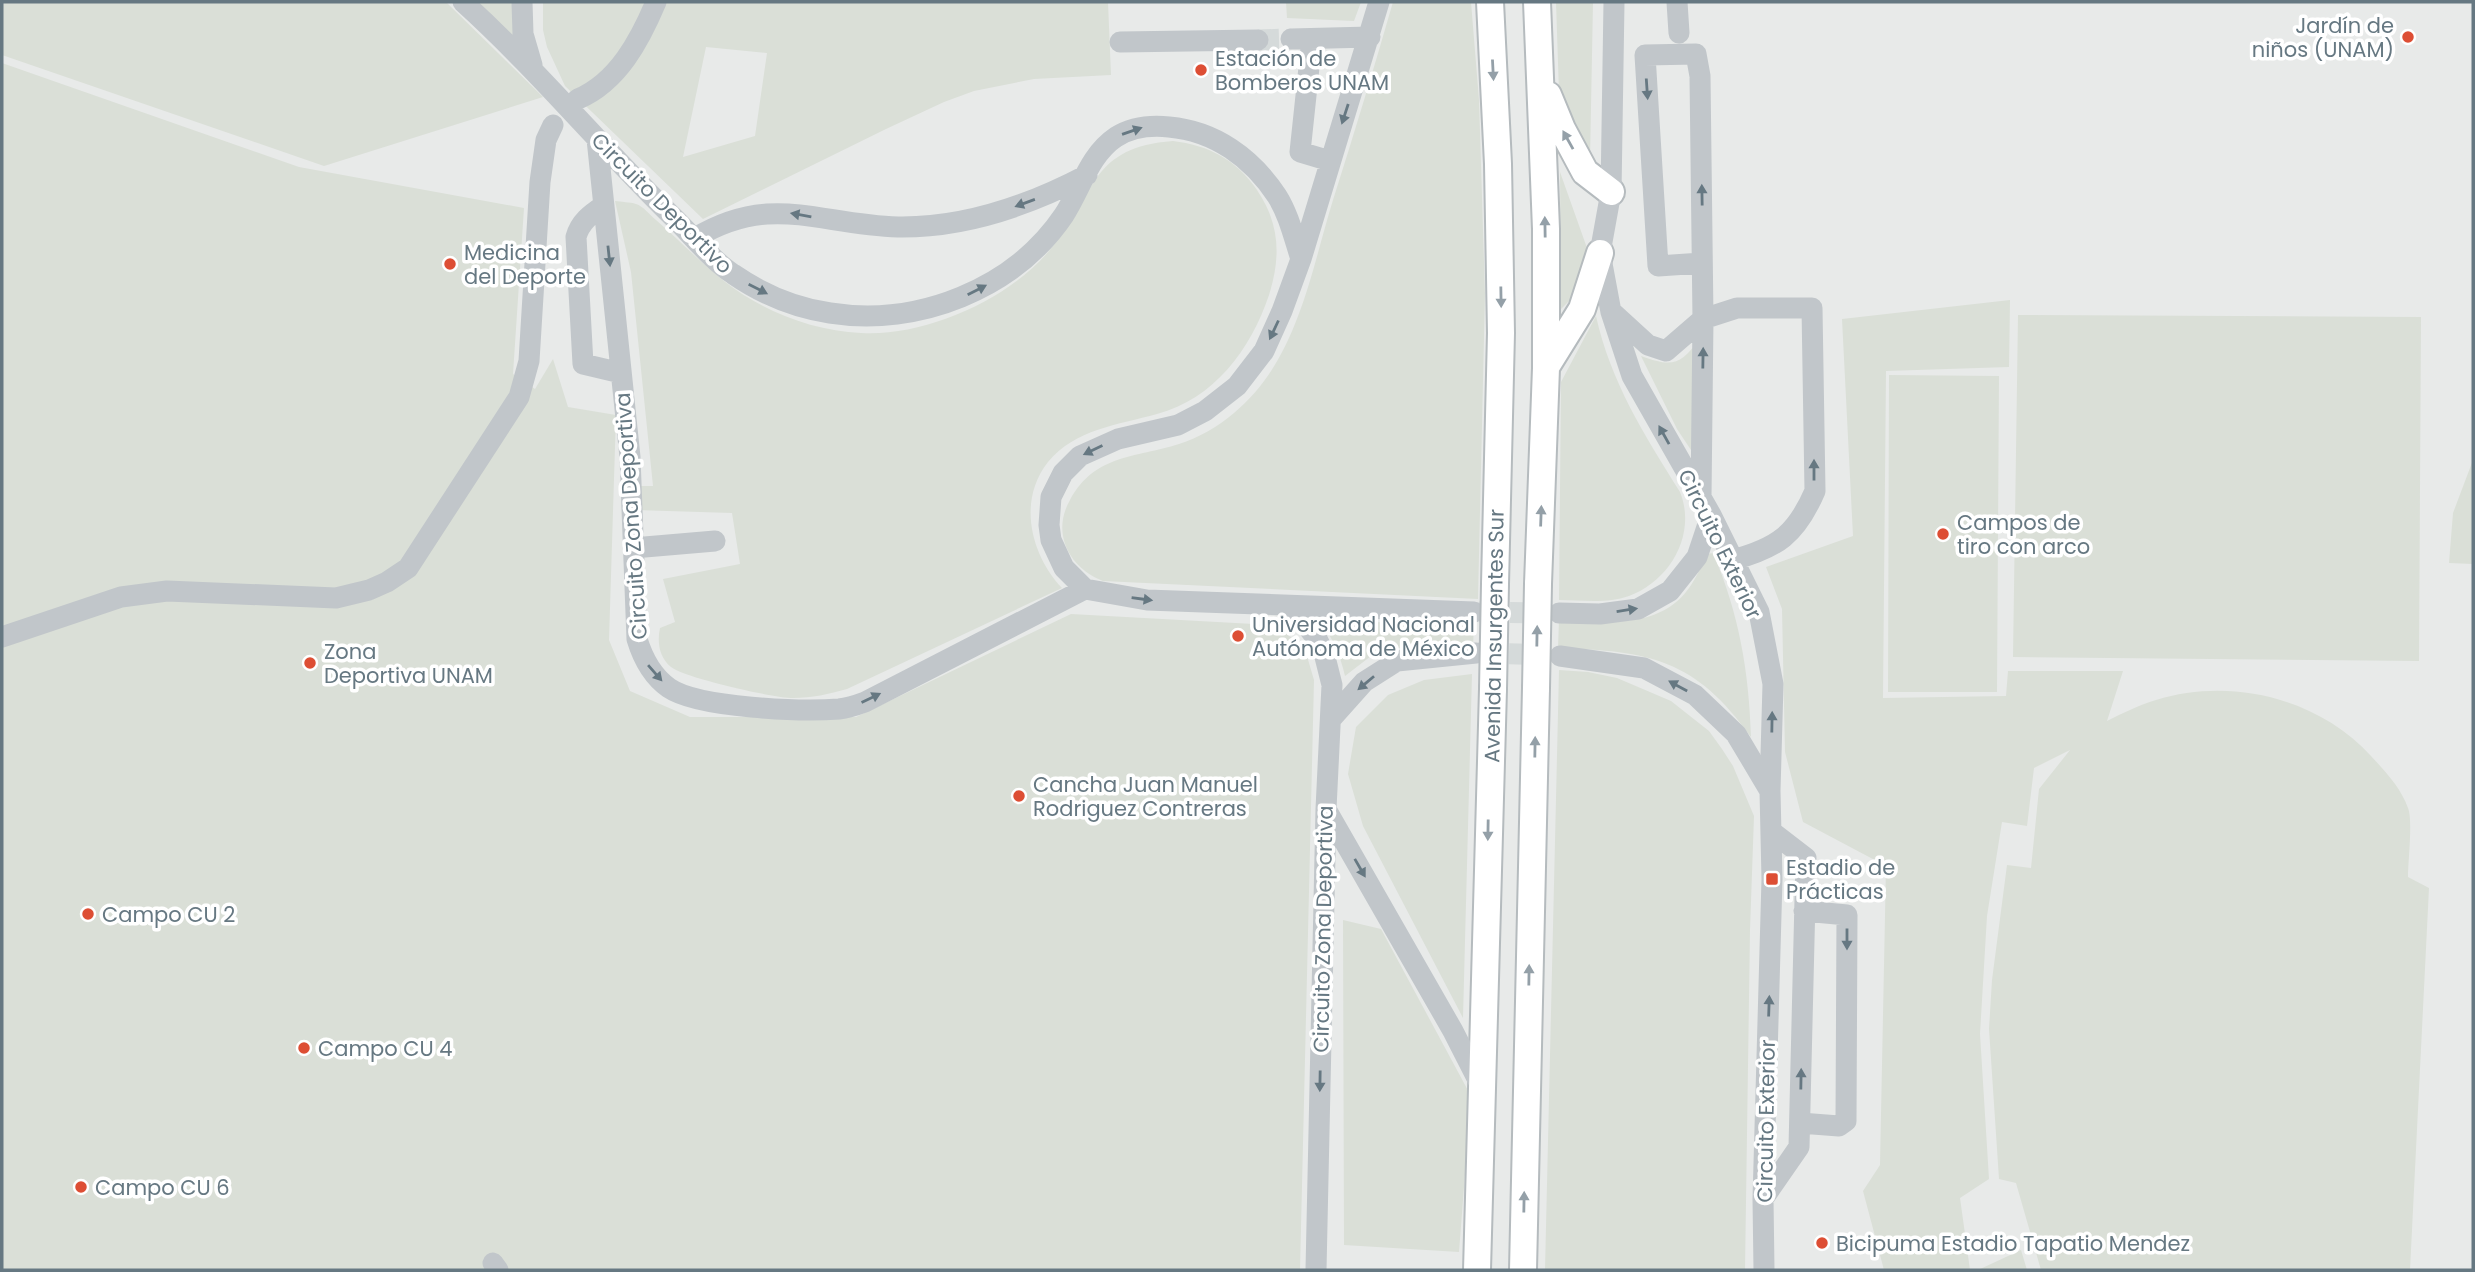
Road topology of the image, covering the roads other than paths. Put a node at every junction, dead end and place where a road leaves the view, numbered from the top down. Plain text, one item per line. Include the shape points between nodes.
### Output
1 (463, 2) edge
2 (522, 2) edge
3 (656, 2) edge
4 (1379, 2) edge
5 (1490, 2) edge
6 (1537, 2) edge
7 (1614, 2) edge
8 (1677, 2) edge
9 (1679, 33) dead end
10 (1370, 37) junction
11 (1258, 40) tunnel mouth
12 (1120, 42) dead end
13 (535, 72) junction
14 (1541, 78) junction
15 (578, 99) dead end
16 (552, 125) dead end
17 (590, 132) junction
18 (1330, 161) junction
19 (1087, 175) junction
20 (1611, 192) junction
21 (603, 206) junction
22 (695, 238) junction
23 (1600, 253) junction
24 (1301, 258) junction
25 (1702, 263) junction
26 (1611, 312) junction
27 (1703, 319) junction
28 (1546, 368) junction
29 (621, 373) junction
30 (1706, 507) junction
31 (715, 541) dead end
32 (633, 548) junction
33 (1733, 560) junction
34 (1086, 589) junction
35 (1283, 606) junction
36 (1474, 612) tunnel mouth
37 (1559, 613) tunnel mouth
38 (2, 637) edge
39 (1476, 653) tunnel mouth
40 (1560, 656) tunnel mouth
41 (1331, 719) junction
42 (1770, 791) junction
43 (1326, 809) junction
44 (1771, 831) junction
45 (1804, 911) junction
46 (1483, 1089) junction
47 (1800, 1123) junction
48 (1763, 1199) junction
49 (1316, 1270) edge
50 (1477, 1270) edge
51 (1523, 1270) edge
52 (1764, 1270) edge

1 - 13 street
2 - 13 street via 523,34
3 - 15 street via 630,53 604,83
4 - 10 street
5 -> 46 main road, Avenida Insurgentes Sur, bridge via 1501,333
6 - 14 main road, Avenida Insurgentes Sur
7 - 20 street, Circuito Exterior
8 - 9 street
10 -> 18 street
10 - 18 street via 1301,39 1300,152
11 - 12 street
13 - 17 street
20 -> 14 main road via 1585,172
28 -> 14 main road, Avenida Insurgentes Sur
16 - 38 street via 540,182 525,379 519,397 408,568 369,590 336,598 144,593
17 - 21 street, Circuito Zona Deportiva
17 - 22 street, Circuito Deportivo
18 - 24 street
19 -> 22 street via 1028,203 965,220 888,226 795,213 760,213 726,222
22 -> 19 street, Circuito Deportivo via 729,272 790,303 858,316 912,312 963,296 1007,272 1061,219
19 -> 24 street, Circuito Deportivo via 1107,144 1128,131 1155,126 1203,133 1233,149 1263,177 1285,211
20 - 23 street, Circuito Exterior
21 -> 29 street, Circuito Zona Deportiva
21 - 29 street via 590,214 576,237 583,364
23 - 26 street, Circuito Exterior
23 - 28 main road via 1581,309
24 -> 34 street via 1264,351 1237,386 1186,421 1099,446 1063,472 1051,498 1051,540 1064,568
25 -> 25 street via 1696,54 1645,55 1658,266
25 - 27 street
26 - 27 street via 1648,345 1667,351
30 -> 26 street, Circuito Exterior via 1632,376
30 -> 27 street
33 -> 27 street via 1765,551 1790,531 1805,514 1815,491 1812,308 1737,308
51 -> 28 main road, Avenida Insurgentes Sur, bridge
29 - 32 street, Circuito Zona Deportiva
30 - 33 street, Circuito Exterior
37 -> 30 street via 1638,609 1670,591 1697,557
31 - 32 street
32 -> 34 street, Circuito Zona Deportiva via 637,639 649,667 682,695 750,707 829,709 865,702
42 -> 33 street, Circuito Exterior via 1773,684 1759,612
34 -> 35 street via 1147,600
35 - 36 street
35 - 41 street, Circuito Zona Deportiva via 1307,626 1324,653 1332,685
39 -> 41 street via 1397,661 1364,682
42 -> 40 street via 1736,734 1695,695 1644,668
41 - 43 street, Circuito Zona Deportiva
42 - 44 street, Circuito Exterior
43 -> 46 street
43 -> 49 street, Circuito Zona Deportiva
44 - 45 street via 1807,858
48 -> 44 street, Circuito Exterior
47 -> 45 street
45 -> 47 street via 1847,915 1846,1121 1839,1126
46 - 50 main road, Avenida Insurgentes Sur
47 - 48 street via 1799,1147
48 - 52 street, Circuito Exterior

